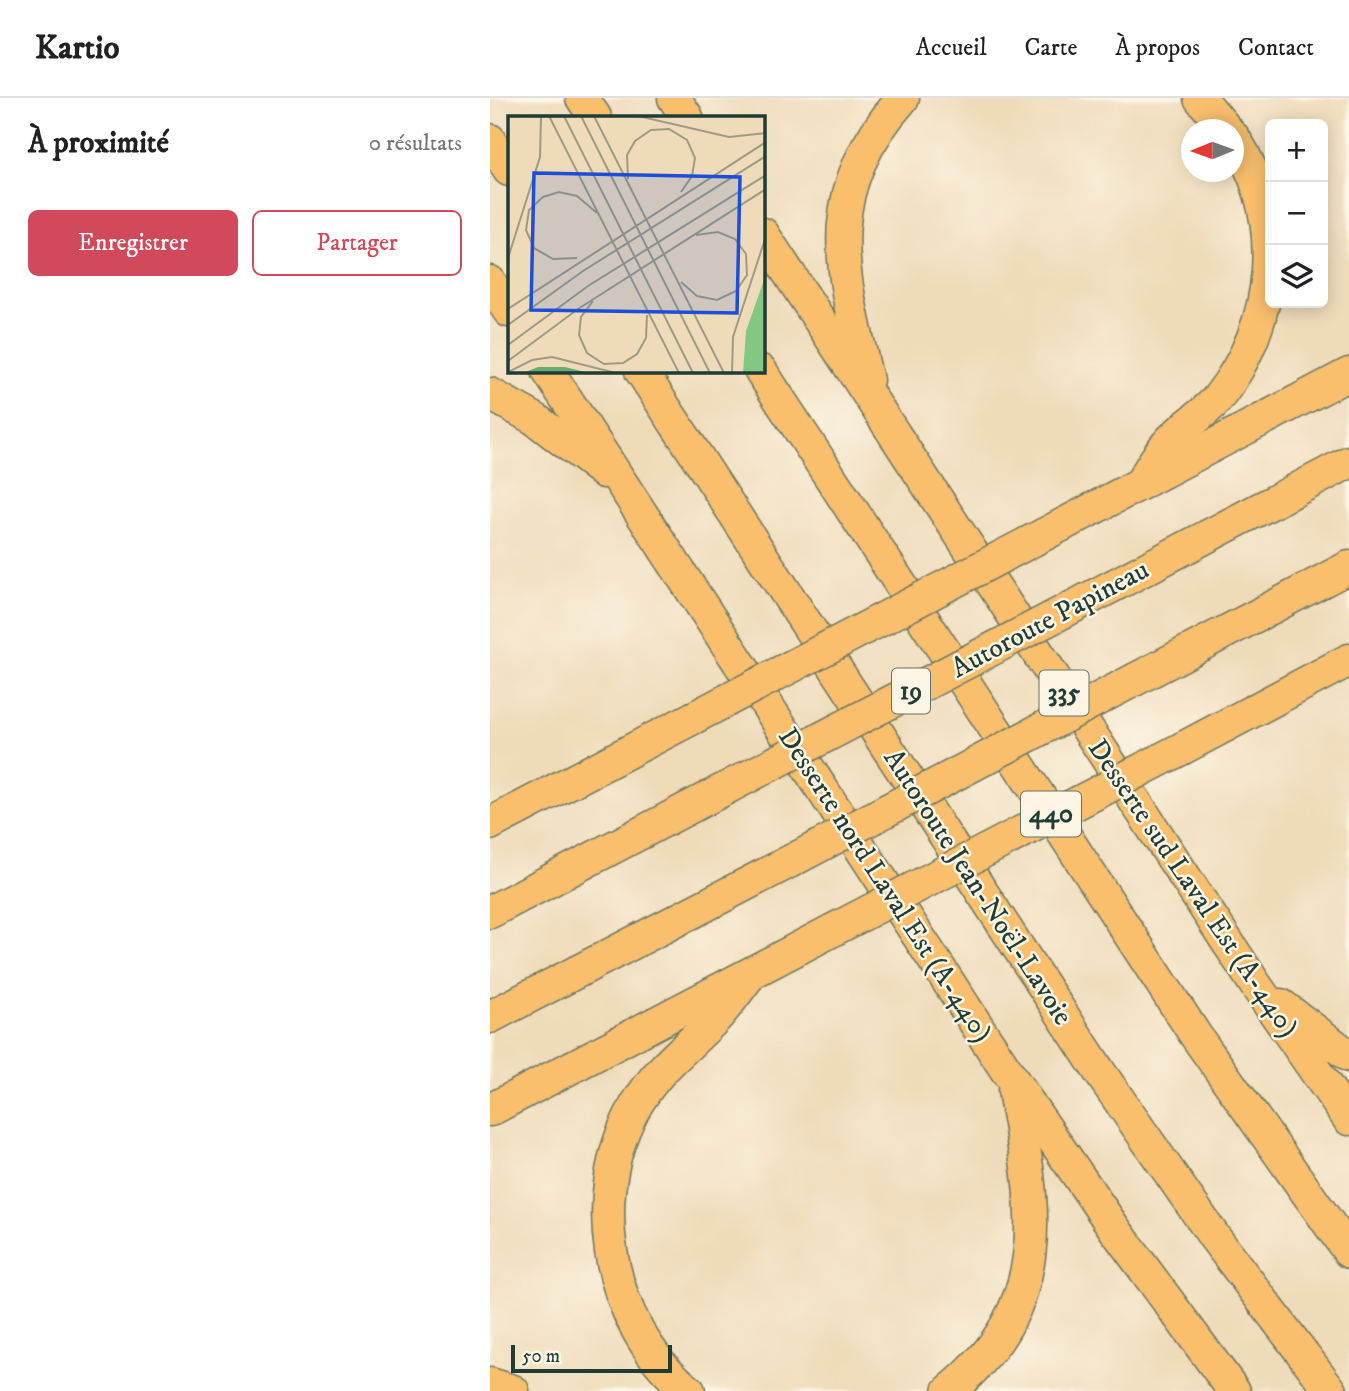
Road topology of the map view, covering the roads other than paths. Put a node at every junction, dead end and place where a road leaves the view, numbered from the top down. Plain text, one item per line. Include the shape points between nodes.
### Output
1 (582, 98) edge
2 (674, 98) edge
3 (903, 98) edge
4 (1200, 98) edge
5 (594, 116) edge
6 (686, 116) edge
7 (1218, 119) edge
8 (490, 140) edge
9 (1244, 156) edge
10 (508, 168) edge
11 (765, 237) edge
12 (490, 282) edge
13 (508, 309) edge
14 (549, 373) edge
15 (642, 373) edge
16 (762, 373) edge
17 (1349, 374) edge
18 (490, 394) edge
19 (871, 398) junction
20 (1349, 462) edge
21 (622, 485) junction
22 (1140, 485) junction
23 (1349, 567) edge
24 (1347, 662) edge
25 (553, 791) junction
26 (490, 800) edge
27 (490, 824) edge
28 (490, 912) edge
29 (750, 975) junction
30 (1257, 987) junction
31 (490, 1017) edge
32 (1349, 1056) edge
33 (1012, 1079) junction
34 (490, 1110) edge
35 (1349, 1119) edge
36 (1349, 1252) edge
37 (490, 1384) edge
38 (513, 1391) edge
39 (690, 1391) edge
40 (949, 1391) edge
41 (1234, 1391) edge
42 (1331, 1391) edge

1 - 5 highway
2 - 6 highway
3 - 19 highway, 335 via 863,156 843,227 845,283
4 - 7 highway
8 - 10 highway
9 - 22 highway via 1265,209 1270,258 1264,305 1226,387 1196,421 1168,443
11 - 19 highway, Desserte sud Laval Est (A-440)
12 - 13 highway
14 - 21 highway, Desserte nord Laval Est (A-440)
15 - 42 highway, Autoroute Jean-Noël-Lavoie via 1101,1074 1215,1238
16 - 36 highway, 440 via 1196,1036
17 - 22 highway
18 - 21 highway via 535,419
19 - 30 highway, Desserte sud Laval Est (A-440) / 335
20 - 28 highway, Autoroute Papineau / 19, bridge
21 - 33 highway, Desserte nord Laval Est (A-440)
22 - 25 highway, bridge
23 - 31 highway, bridge
24 - 29 highway, bridge
25 - 26 highway
25 - 27 highway
29 - 34 highway
29 - 39 highway via 643,1094 622,1138 612,1184 610,1250 623,1300 650,1350
30 - 32 highway
30 - 35 highway, Desserte sud Laval Est (A-440) / 335
33 - 40 highway via 1032,1193 1028,1264 1002,1330
33 - 41 highway, Desserte nord Laval Est (A-440)
37 - 38 highway

